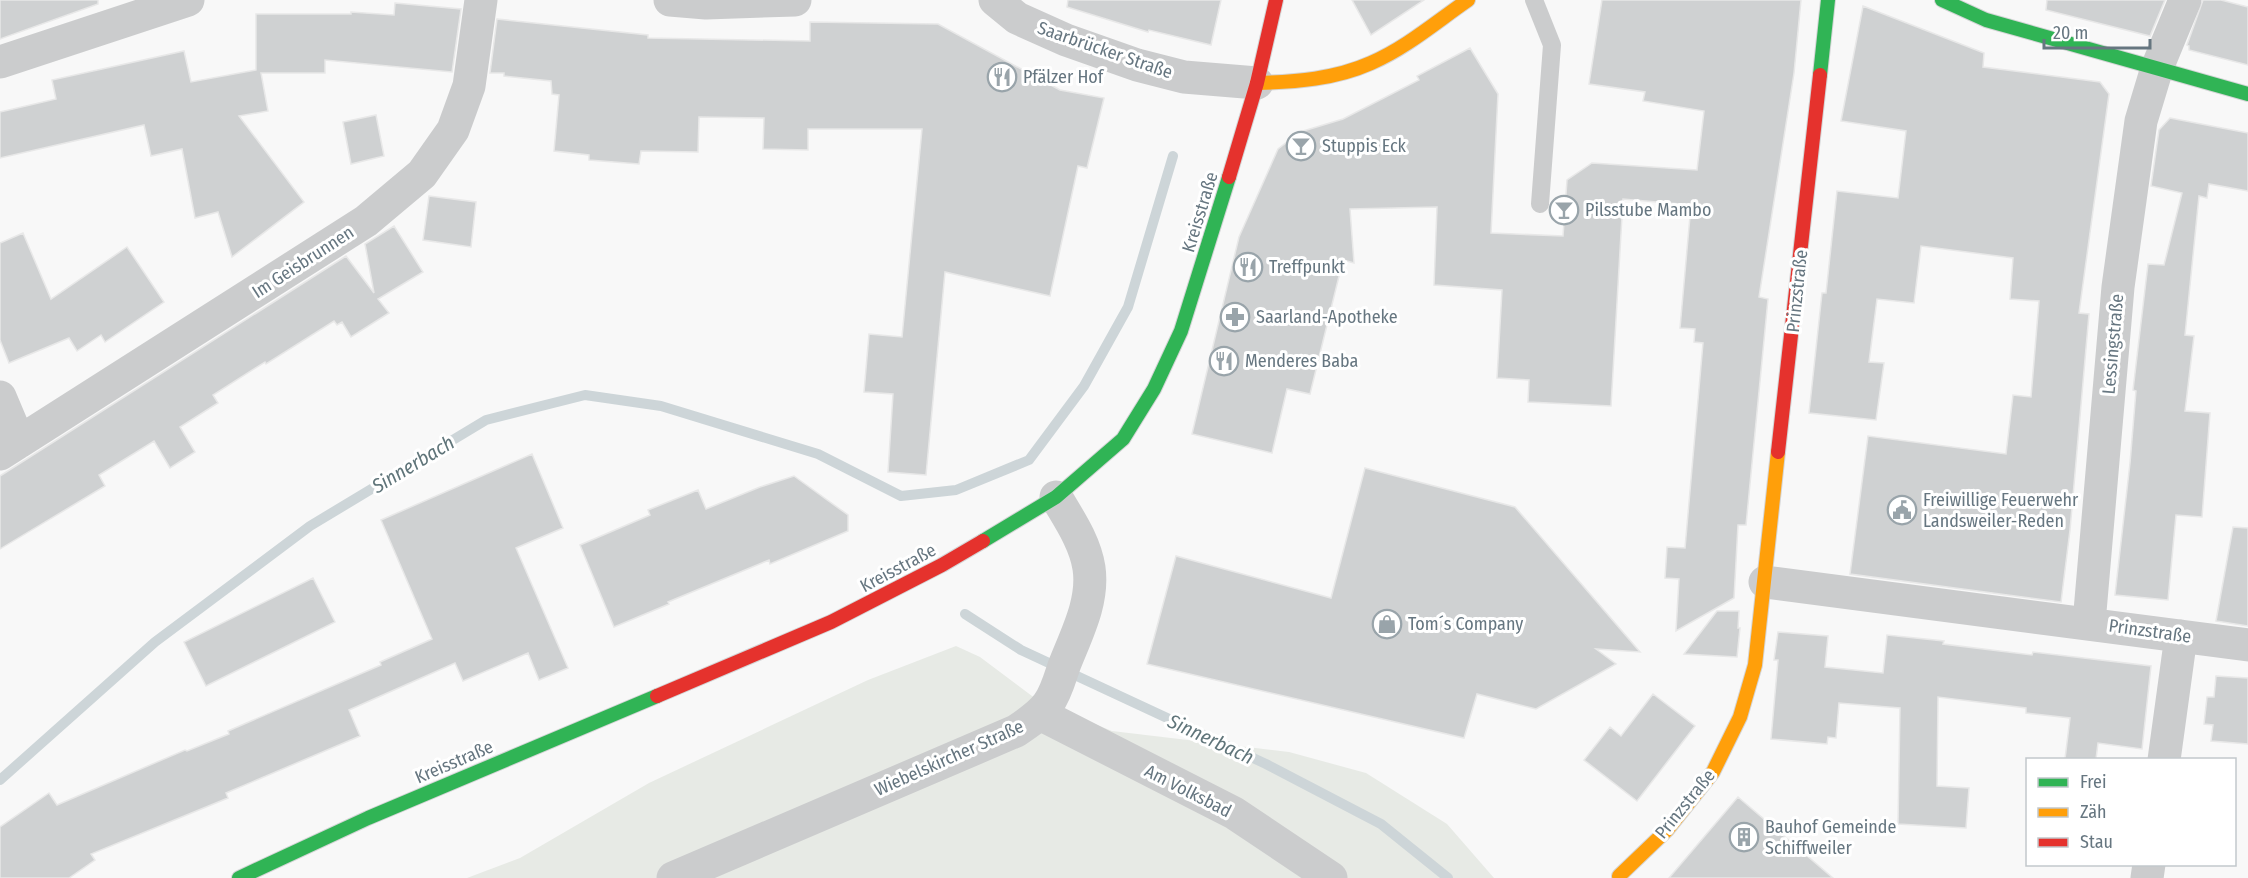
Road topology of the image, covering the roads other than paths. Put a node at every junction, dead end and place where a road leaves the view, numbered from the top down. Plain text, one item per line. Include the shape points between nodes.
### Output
1 (188, 0) edge
2 (481, 0) edge
3 (670, 0) edge
4 (795, 0) edge
5 (995, 0) edge
6 (1276, 0) edge
7 (1468, 0) edge
8 (1534, 0) edge
9 (1828, 0) edge
10 (1942, 0) edge
11 (2185, 0) edge
12 (0, 62) edge
13 (2157, 68) junction
14 (1257, 83) junction
15 (2248, 94) edge
16 (1540, 204) dead end
17 (0, 398) edge
18 (10, 448) edge
19 (1056, 497) junction
20 (1765, 582) junction
21 (2089, 623) junction
22 (2181, 636) junction
23 (2248, 645) edge
24 (1048, 701) junction
25 (2164, 758) edge
26 (1619, 876) dead end
27 (239, 878) edge
28 (673, 878) edge
29 (1331, 878) edge

1 - 12 street
2 - 18 street, Im Geisbrunnen via 469,86 453,130 422,174 366,221
3 - 4 street
5 - 14 street, Saarbrücker Straße via 1017,18 1137,65 1184,77
6 - 14 street, Kreisstraße
7 - 14 street via 1386,55 1337,75 1299,82
8 - 16 lane via 1552,45
9 - 20 street, Prinzstraße
10 - 13 street via 1986,20
11 - 13 street, Lessingstraße
13 - 15 street
13 - 21 street, Lessingstraße via 2141,121 2118,287
14 - 19 street, Kreisstraße via 1181,331 1155,389 1123,439
17 - 18 street, Im Geisbrunnen
19 - 24 street via 1083,547 1090,588 1086,611
19 - 27 street, Kreisstraße via 942,565 831,622 368,818
20 - 21 street, Prinzstraße
20 - 26 street, Prinzstraße via 1755,665 1740,717 1713,772 1667,830
21 - 22 street, Prinzstraße
22 - 23 street, Prinzstraße
22 - 25 street
24 - 28 street, Wiebelskircher Straße via 1016,731
24 - 29 street, Am Volksbad via 1234,813

